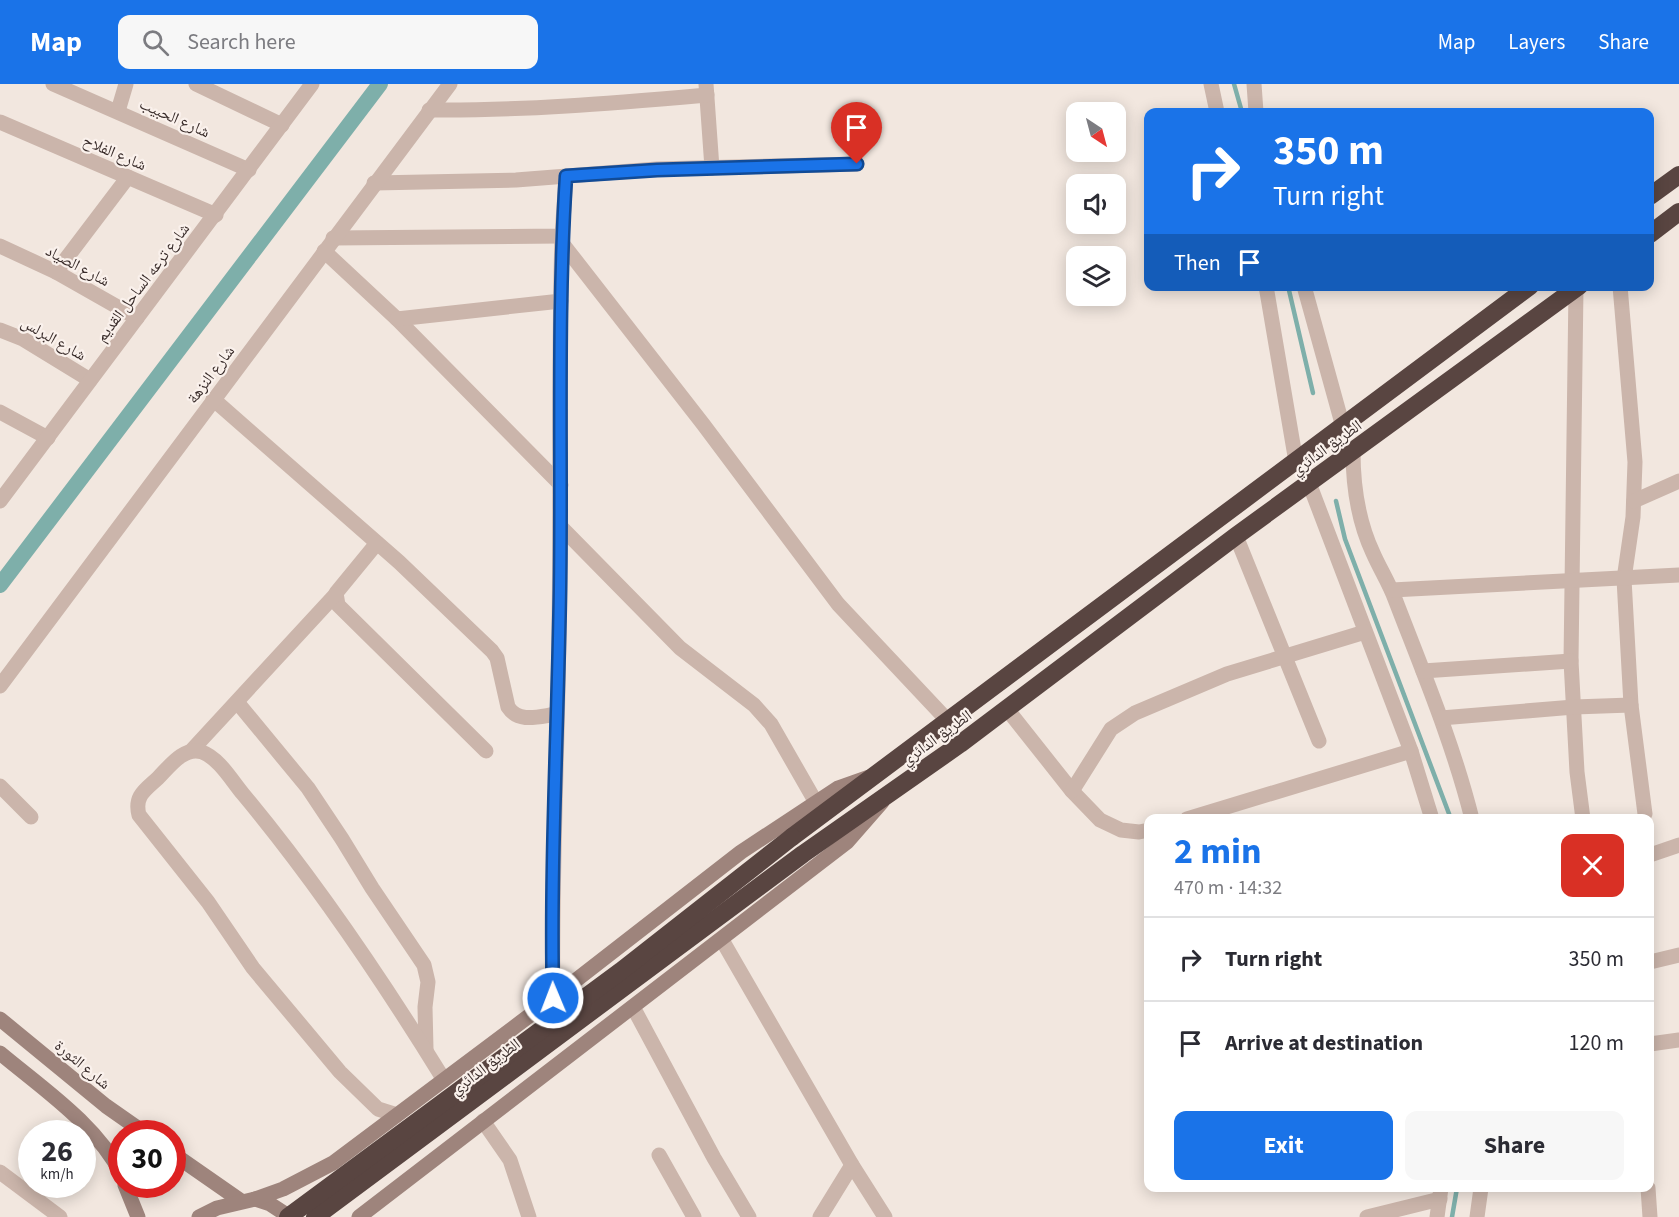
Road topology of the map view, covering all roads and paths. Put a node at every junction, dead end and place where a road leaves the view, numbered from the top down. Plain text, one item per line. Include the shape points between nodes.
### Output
1 (54, 84) edge
2 (126, 84) edge
3 (196, 84) edge
4 (312, 84) edge
5 (450, 84) edge
6 (1211, 84) edge
7 (1254, 84) edge
8 (706, 89) edge
9 (1216, 108) edge
10 (1256, 108) edge
11 (429, 110) junction
12 (118, 111) junction
13 (0, 122) edge
14 (282, 125) junction
15 (857, 164) dead end
16 (712, 168) junction
17 (249, 170) junction
18 (1679, 175) edge
19 (566, 176) junction
20 (128, 177) junction
21 (374, 183) junction
22 (1654, 193) edge
23 (216, 215) junction
24 (1678, 215) edge
25 (1654, 231) edge
26 (562, 240) junction
27 (328, 244) junction
28 (0, 246) edge
29 (56, 272) junction
30 (1267, 291) edge
31 (1305, 291) edge
32 (1523, 291) edge
33 (1572, 291) edge
34 (1577, 291) edge
35 (1620, 291) edge
36 (561, 301) junction
37 (137, 318) junction
38 (397, 319) junction
39 (0, 330) edge
40 (90, 380) junction
41 (213, 399) junction
42 (0, 412) edge
43 (1343, 427) junction
44 (48, 438) junction
45 (1353, 451) junction
46 (1296, 462) junction
47 (1679, 481) edge
48 (1309, 483) junction
49 (561, 485) junction
50 (0, 501) edge
51 (1634, 501) junction
52 (561, 527) junction
53 (1236, 536) junction
54 (377, 543) junction
55 (1679, 575) edge
56 (1624, 579) junction
57 (1572, 581) junction
58 (1392, 590) junction
59 (335, 595) junction
60 (1365, 632) junction
61 (1285, 657) junction
62 (1571, 661) junction
63 (1423, 671) junction
64 (0, 686) edge
65 (237, 702) junction
66 (1631, 705) junction
67 (1574, 707) junction
68 (1007, 709) junction
69 (557, 714) junction
70 (1441, 718) junction
71 (948, 721) junction
72 (1319, 741) dead end
73 (486, 751) dead end
74 (1411, 751) junction
75 (191, 752) junction
76 (0, 786) edge
77 (1072, 791) junction
78 (887, 795) junction
79 (819, 808) junction
80 (1203, 814) edge
81 (1430, 814) edge
82 (1471, 814) edge
83 (1582, 814) edge
84 (1644, 814) dead end
85 (31, 817) dead end
86 (1144, 831) edge
87 (1679, 844) edge
88 (1654, 853) edge
89 (722, 940) junction
90 (1679, 955) edge
91 (1654, 961) edge
92 (553, 998) junction
93 (633, 1007) junction
94 (0, 1019) edge
95 (1679, 1040) edge
96 (1654, 1043) edge
97 (426, 1052) junction
98 (0, 1053) edge
99 (444, 1080) junction
100 (397, 1115) junction
101 (126, 1120) edge
102 (483, 1121) junction
103 (108, 1153) edge
104 (659, 1155) dead end
105 (186, 1162) edge
106 (852, 1165) junction
107 (0, 1172) edge
108 (1480, 1192) edge
109 (1648, 1192) edge
110 (1440, 1193) edge
111 (131, 1198) edge
112 (248, 1200) junction
113 (60, 1217) edge
114 (138, 1217) edge
115 (199, 1217) edge
116 (289, 1217) edge
117 (315, 1217) edge
118 (359, 1217) edge
119 (529, 1217) edge
120 (694, 1217) edge
121 (749, 1217) edge
122 (820, 1217) edge
123 (885, 1217) edge
124 (1367, 1217) edge
125 (1437, 1217) edge
126 (1477, 1217) edge
127 (1650, 1217) edge

1 - 12 street, شارع الحبيب
2 - 12 street
3 - 14 street
4 - 14 street, شارع ترعه الساحل القديم
5 - 11 street, شارع النزهة
6 - 9 street
7 - 10 street
8 - 11 street via 569,107
8 - 16 street
11 - 21 street, شارع النزهة
12 - 17 street, شارع الحبيب
13 - 20 street, شارع الفلاح
14 - 17 street, شارع ترعه الساحل القديم
15 - 16 street
16 - 19 street
17 - 23 street, شارع ترعه الساحل القديم
18 - 22 highway
19 - 21 street
19 - 26 street
20 - 23 street, شارع الفلاح
20 - 29 street
21 - 27 street, شارع النزهة
23 - 37 street, شارع ترعه الساحل القديم
24 - 25 highway
26 - 27 street
26 - 36 street
26 - 71 street via 838,604
27 - 38 street
27 - 41 street, شارع النزهة
28 - 29 street, شارع الصياد
29 - 37 street, شارع الصياد
30 - 46 street
31 - 43 street
32 - 43 highway, الطريق الدائري
33 - 45 highway, الطريق الدائري
34 - 57 street
35 - 51 street via 1635,462
36 - 38 street
36 - 49 street
37 - 40 street, شارع ترعه الساحل القديم
38 - 49 street
39 - 40 street, شارع البرلس via 23,339
40 - 44 street, شارع ترعه الساحل القديم
41 - 54 street
41 - 64 street, شارع النزهة
42 - 44 street
43 - 46 highway, الطريق الدائري
44 - 50 street, شارع ترعه الساحل القديم
45 - 48 highway, الطريق الدائري
45 - 58 street via 1361,523
46 - 71 highway, الطريق الدائري
47 - 51 street
48 - 53 highway, الطريق الدائري
48 - 60 street
49 - 52 street
51 - 56 street
52 - 69 street
52 - 79 street via 680,648 765,717
53 - 61 street
53 - 68 highway, الطريق الدائري
54 - 59 street
54 - 69 street via 492,651 512,712 522,718
55 - 56 street
56 - 57 street
56 - 66 street
57 - 58 street
57 - 62 street
58 - 63 street
59 - 65 street
59 - 73 street via 338,605
60 - 61 street
60 - 74 street
61 - 72 street
61 - 77 street via 1227,674 1135,713 1111,729
62 - 63 street
62 - 67 street
63 - 70 street
65 - 75 street
65 - 97 street via 308,788 424,965 428,982
66 - 67 street
66 - 84 street
67 - 70 street
67 - 83 street
68 - 77 street
68 - 78 highway, الطريق الدائري
69 - 92 street
70 - 82 street
71 - 79 highway, الطريق الدائري via 872,777
74 - 80 street
74 - 81 street
75 - 97 street via 202,752 213,759 256,809 337,915
75 - 100 street via 180,756 141,794 136,805 139,815 254,968 340,1072 378,1109
76 - 85 street
77 - 86 street via 1100,820 1121,830
78 - 89 street via 847,842
78 - 117 highway, الطريق الدائري
79 - 92 street via 741,852
79 - 116 highway, الطريق الدائري, bridge via 792,837 621,970
87 - 88 street
89 - 93 street
89 - 106 street
90 - 91 street
92 - 99 street
93 - 102 street
93 - 121 street
94 - 101 street, شارع الثورة
95 - 96 street
97 - 99 street
98 - 103 street via 85,1125
99 - 100 street
100 - 112 street via 333,1163 283,1189
102 - 118 street
102 - 119 street via 510,1160
104 - 120 street
105 - 112 street
106 - 122 street
106 - 123 street
107 - 113 street
108 - 126 street
109 - 127 street
110 - 124 street
110 - 125 street
111 - 114 street
112 - 115 street
112 - 116 street via 270,1204

